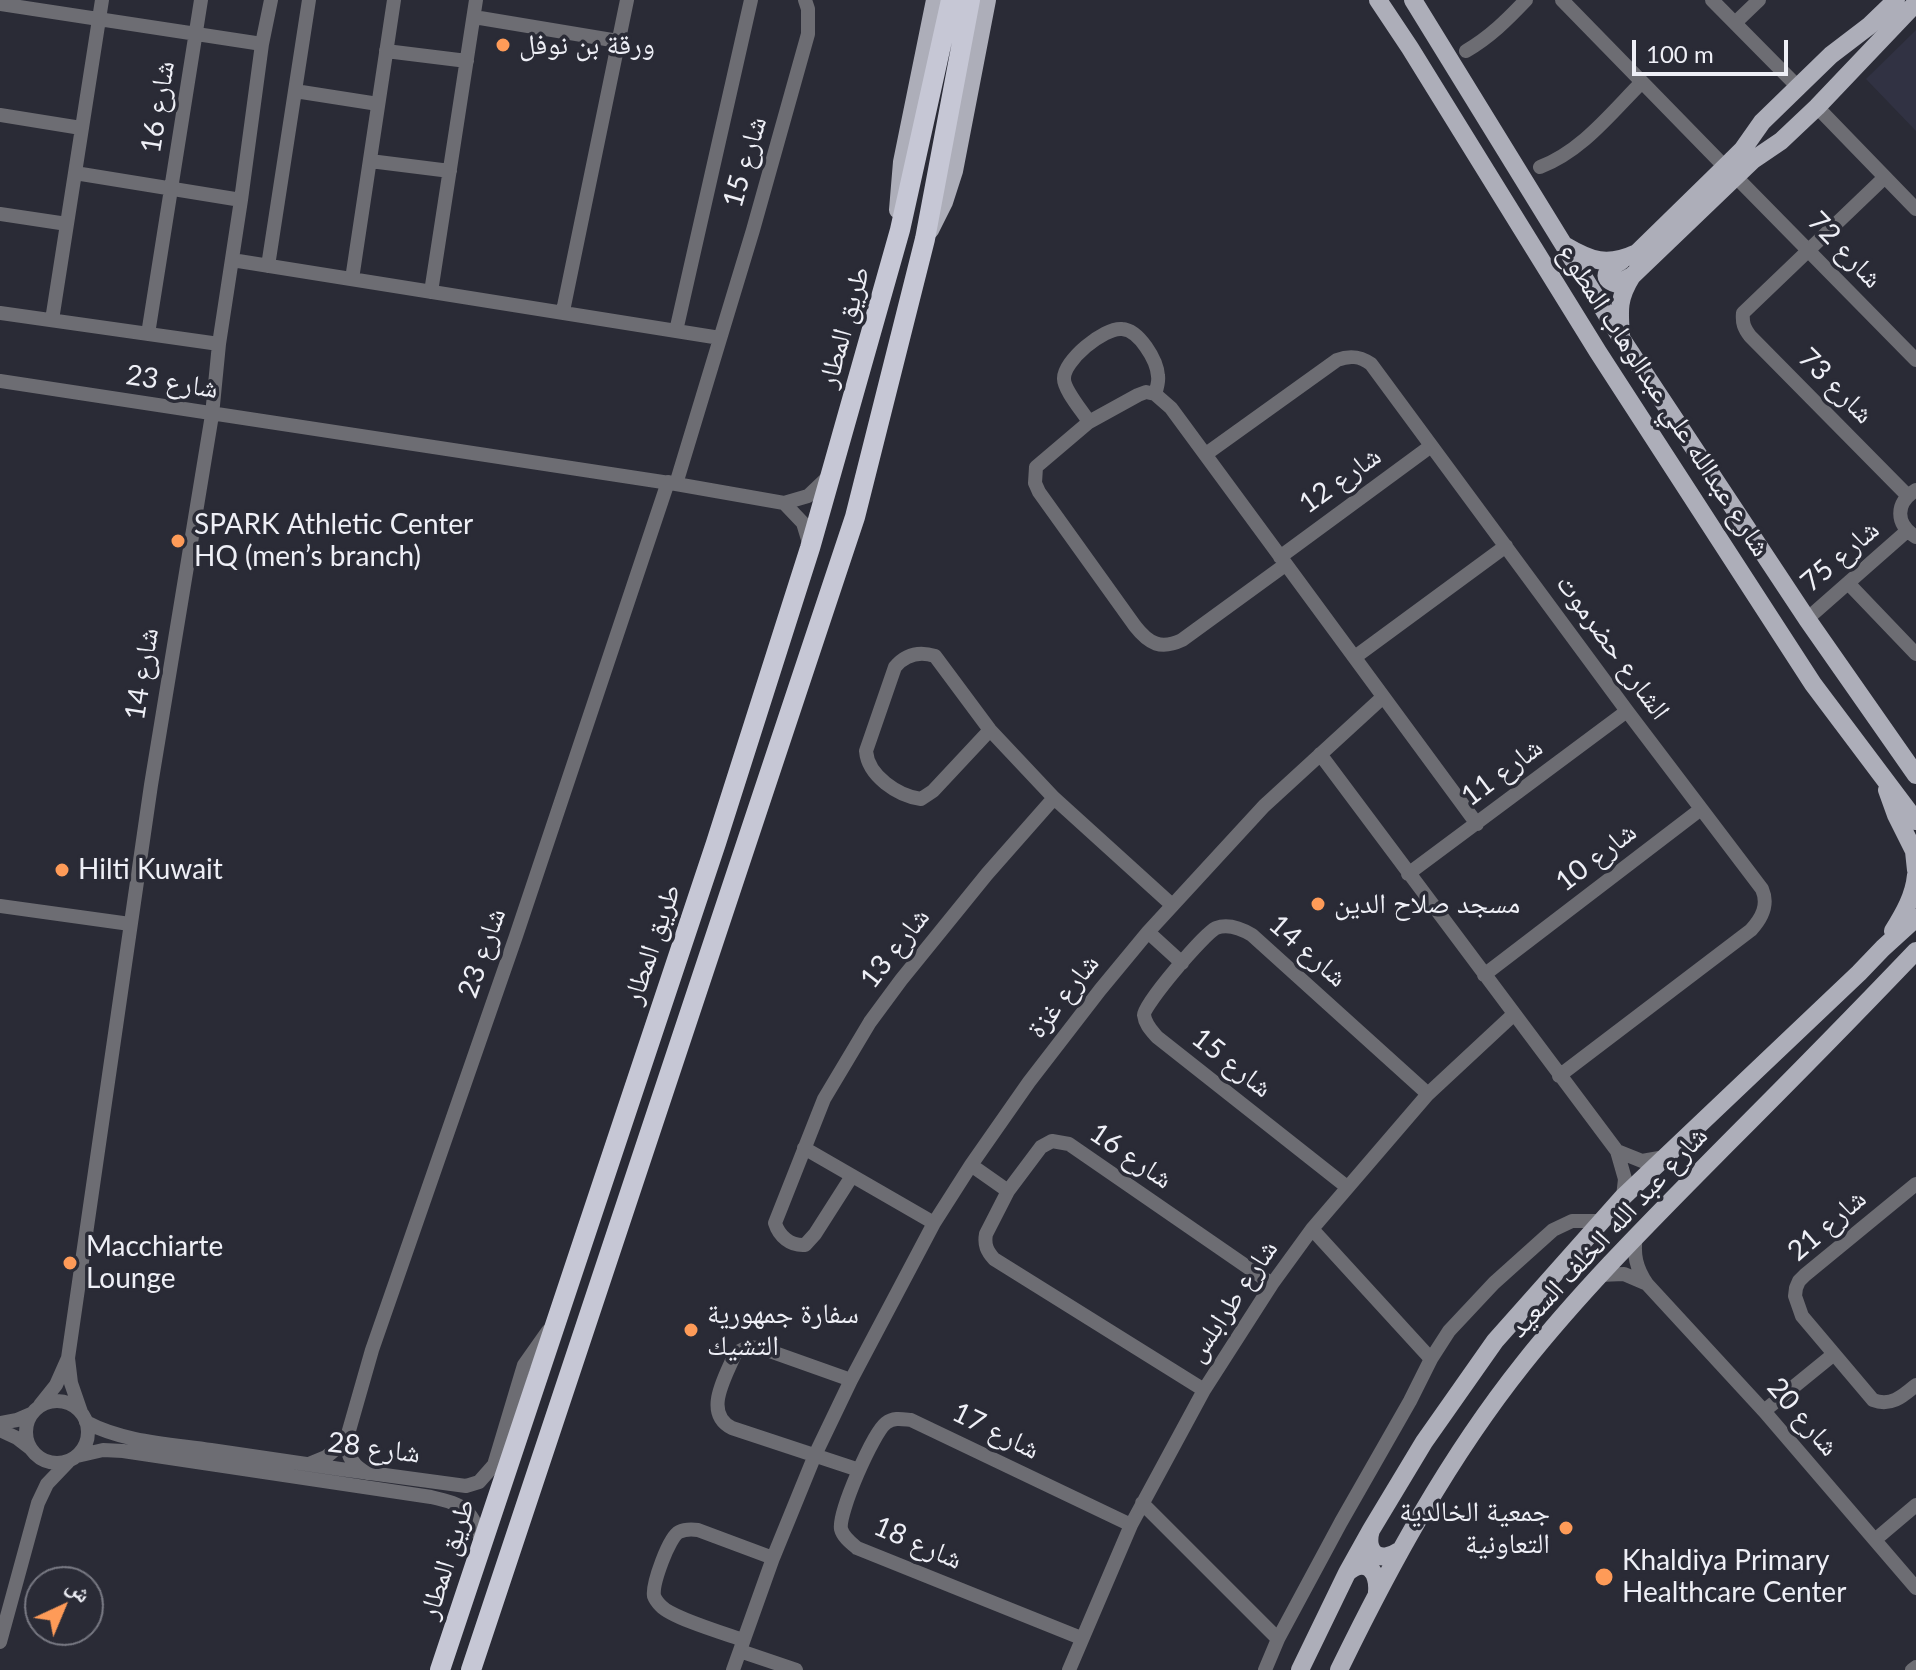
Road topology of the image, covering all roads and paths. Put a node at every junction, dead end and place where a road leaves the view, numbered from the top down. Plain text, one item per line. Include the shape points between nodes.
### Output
1 (102, 0) edge
2 (201, 0) edge
3 (271, 0) edge
4 (309, 0) edge
5 (394, 0) edge
6 (476, 0) edge
7 (627, 0) edge
8 (751, 0) edge
9 (805, 0) edge
10 (987, 0) edge
11 (1378, 0) edge
12 (1413, 0) edge
13 (1526, 0) edge
14 (1562, 0) edge
15 (1712, 0) edge
16 (1759, 0) edge
17 (1896, 0) edge
18 (1916, 3) edge
19 (0, 4) edge
20 (954, 6) edge
21 (474, 17) junction
22 (100, 18) junction
23 (1735, 23) junction
24 (196, 33) junction
25 (618, 41) junction
26 (262, 44) junction
27 (1410, 48) junction
28 (386, 51) junction
29 (1466, 51) dead end
30 (1831, 55) junction
31 (467, 61) junction
32 (1850, 74) junction
33 (1642, 82) junction
34 (1798, 87) junction
35 (295, 91) junction
36 (378, 104) junction
37 (1817, 107) junction
38 (0, 115) edge
39 (1762, 122) junction
40 (81, 128) junction
41 (1781, 141) junction
42 (1509, 156) junction
43 (370, 161) junction
44 (1540, 167) dead end
45 (450, 171) junction
46 (1730, 172) junction
47 (75, 173) junction
48 (1885, 177) junction
49 (171, 189) junction
50 (241, 200) junction
51 (1916, 209) edge
52 (0, 214) edge
53 (67, 224) junction
54 (925, 239) junction
55 (1563, 245) junction
56 (1808, 249) junction
57 (232, 260) junction
58 (268, 266) junction
59 (1626, 268) junction
60 (352, 279) junction
61 (431, 292) junction
62 (563, 311) junction
63 (0, 313) edge
64 (52, 320) junction
65 (676, 331) junction
66 (148, 334) junction
67 (720, 338) junction
68 (1621, 338) junction
69 (219, 344) junction
70 (1916, 360) edge
71 (0, 381) edge
72 (1155, 394) junction
73 (212, 415) junction
74 (1089, 422) junction
75 (1431, 446) junction
76 (1206, 454) junction
77 (833, 472) junction
78 (672, 483) junction
79 (1912, 493) edge
80 (784, 503) junction
81 (1911, 534) edge
82 (1506, 546) junction
83 (810, 548) junction
84 (1282, 561) junction
85 (1848, 583) junction
86 (1807, 619) junction
87 (1916, 654) edge
88 (1355, 657) junction
89 (1383, 697) junction
90 (1627, 711) junction
91 (990, 730) junction
92 (1320, 754) junction
93 (1883, 775) junction
94 (1916, 775) edge
95 (1054, 798) junction
96 (1701, 809) junction
97 (1916, 821) edge
98 (1477, 824) junction
99 (716, 843) junction
100 (1916, 872) edge
101 (1408, 874) junction
102 (1172, 905) junction
103 (0, 906) edge
104 (1916, 918) edge
105 (130, 924) junction
106 (1148, 932) junction
107 (1883, 948) junction
108 (1916, 951) edge
109 (1182, 963) junction
110 (1916, 967) edge
111 (1484, 975) junction
112 (1871, 998) junction
113 (693, 1001) junction
114 (1514, 1014) junction
115 (1559, 1076) junction
116 (1428, 1094) junction
117 (1728, 1098) junction
118 (1750, 1121) junction
119 (804, 1148) junction
120 (1617, 1151) junction
121 (1665, 1157) junction
122 (971, 1165) junction
123 (852, 1176) junction
124 (1916, 1184) edge
125 (1347, 1187) junction
126 (1008, 1191) junction
127 (1623, 1197) junction
128 (1601, 1221) junction
129 (934, 1223) junction
130 (1312, 1229) junction
131 (1636, 1236) junction
132 (1599, 1275) junction
133 (1272, 1284) junction
134 (1647, 1284) junction
135 (555, 1321) junction
136 (1834, 1354) junction
137 (68, 1358) junction
138 (1431, 1359) junction
139 (851, 1380) junction
140 (1916, 1385) edge
141 (1204, 1390) junction
142 (36, 1410) junction
143 (1764, 1411) junction
144 (84, 1418) junction
145 (0, 1423) edge
146 (0, 1430) edge
147 (346, 1441) junction
148 (31, 1450) junction
149 (815, 1455) junction
150 (73, 1459) junction
151 (306, 1465) junction
152 (859, 1470) junction
153 (367, 1473) junction
154 (38, 1503) junction
155 (1142, 1503) junction
156 (1916, 1505) edge
157 (1131, 1525) junction
158 (1371, 1530) junction
159 (1876, 1539) junction
160 (482, 1544) junction
161 (1399, 1551) junction
162 (773, 1558) junction
163 (1347, 1573) junction
164 (1916, 1588) edge
165 (1377, 1592) junction
166 (1081, 1638) junction
167 (1278, 1639) junction
168 (0, 1642) edge
169 (742, 1645) junction
170 (477, 1664) edge
171 (440, 1670) edge
172 (733, 1670) edge
173 (796, 1670) edge
174 (1069, 1670) edge
175 (1265, 1670) edge
176 (1300, 1670) edge
177 (1339, 1670) edge

1 - 22 street
2 - 24 street, شارع 16
3 - 26 street, شارع 14
4 - 35 street
5 - 28 street
6 - 21 street
7 - 25 street
8 - 65 street, شارع 15
9 - 67 street, شارع 15 via 808,34
10 - 54 main road, طريق المطار via 954,171
11 - 27 main road, شارع عبدالله علي عبدالوهاب المطوع
12 - 42 main road, شارع عبدالله علي عبدالوهاب المطوع
13 - 29 street via 1486,40
14 - 33 street, شارع 72
15 - 23 street
16 - 23 street
17 - 30 main road
18 - 32 main road
19 - 22 street, شارع 16
20 - 54 highway, طريق المطار
20 - 77 highway, طريق المطار via 900,230
21 - 25 street
21 - 31 street
22 - 24 street, شارع 16
22 - 40 street
23 - 34 street
24 - 26 street, شارع 16
24 - 49 street, شارع 16
25 - 62 street
26 - 50 street, شارع 14
27 - 42 main road via 1418,40 1427,43 1476,120
27 - 93 main road, شارع عبدالله علي عبدالوهاب المطوع via 1718,538 1813,684
28 - 31 street
28 - 36 street
30 - 32 main road via 1848,57
30 - 34 main road
31 - 45 street
32 - 37 main road
33 - 44 street via 1577,147
33 - 46 street, شارع 72
34 - 39 main road
35 - 36 street
35 - 58 street
36 - 43 street
37 - 41 main road
37 - 48 street
38 - 40 street
39 - 41 main road via 1764,139
39 - 46 main road
40 - 47 street
41 - 46 main road
42 - 55 main road, شارع عبدالله علي عبدالوهاب المطوع
43 - 45 street
43 - 60 street
45 - 61 street
46 - 56 street, شارع 72
46 - 59 main road
47 - 49 street, شارع 16
47 - 53 street
48 - 51 street
48 - 56 street
49 - 50 street, شارع 16
49 - 66 street, شارع 16
50 - 57 street, شارع 14
52 - 53 street
53 - 64 street
54 - 113 highway, طريق المطار via 855,517
55 - 59 main road via 1584,257
55 - 68 main road, شارع عبدالله علي عبدالوهاب المطوع
56 - 70 street, شارع 72
56 - 79 street, شارع 73 via 1743,313 1744,328
57 - 58 street
57 - 69 street, شارع 14
58 - 60 street
59 - 68 main road via 1619,309
60 - 61 street
61 - 62 street
62 - 65 street
63 - 64 street
64 - 66 street
65 - 67 street
66 - 69 street
67 - 78 street, شارع 15
68 - 86 main road, شارع عبدالله علي عبدالوهاب المطوع
69 - 73 street, شارع 14
71 - 73 street, شارع 23
72 - 74 street via 1138,395
72 - 74 street via 1159,380 1154,358 1130,331 1111,330 1079,353 1065,371 1064,384
72 - 76 street
73 - 78 street, شارع 23
73 - 105 street, شارع 14
74 - 84 street, شارع 12 via 1039,463 1035,483 1150,641 1171,645 1182,640
75 - 76 street, الشارع حضرموت via 1371,364 1352,356 1337,360
75 - 82 street, الشارع حضرموت
75 - 84 street, شارع 12
76 - 84 street
77 - 80 street via 808,496
77 - 83 highway, طريق المطار
78 - 80 street, شارع 23
78 - 147 street, شارع 23 via 372,1350
79 - 81 street via 1900,513
80 - 83 street via 803,523
81 - 85 street, شارع 75
82 - 88 street
82 - 90 street, الشارع حضرموت
83 - 99 highway, طريق المطار
84 - 88 street
85 - 86 street, شارع 75
85 - 87 street
86 - 94 main road, شارع عبدالله علي عبدالوهاب المطوع
88 - 89 street
89 - 92 street, شارع غزة
89 - 98 street
90 - 96 street, الشارع حضرموت
90 - 98 street, شارع 11
91 - 91 street via 935,656 913,654 895,667 866,759 896,791 921,799
91 - 95 street
92 - 101 street
92 - 102 street, شارع غزة
93 - 97 main road, شارع عبدالله علي عبدالوهاب المطوع
93 - 100 main road via 1914,851
95 - 102 street
95 - 119 street, شارع 13 via 870,1022 824,1099
96 - 111 street, شارع 10
96 - 115 street, الشارع حضرموت via 1762,889 1761,917 1751,930
98 - 101 street, شارع 11
99 - 113 highway via 710,883 675,995 681,1007
99 - 135 highway, طريق المطار
100 - 107 main road via 1908,905
101 - 111 street
102 - 106 street, شارع غزة
103 - 105 street
104 - 107 main road, شارع عبد الله الخلف السعيد
105 - 137 street, شارع 14
106 - 109 street
106 - 122 street, شارع غزة via 1029,1082
107 - 117 main road, شارع عبد الله الخلف السعيد
108 - 112 main road, شارع عبد الله الخلف السعيد
109 - 116 street, شارع 14 via 1215,929 1242,929
109 - 125 street, شارع 15 via 1146,1006 1150,1029
110 - 112 main road
111 - 114 street
112 - 118 main road, شارع عبد الله الخلف السعيد
113 - 170 highway, طريق المطار
114 - 115 street
114 - 116 street, شارع طرابلس
115 - 120 street
116 - 125 street, شارع طرابلس
117 - 118 main road via 1747,1101
117 - 121 main road, شارع عبد الله الخلف السعيد
118 - 131 main road, شارع عبد الله الخلف السعيد
119 - 123 street
119 - 123 street, شارع 13 via 775,1223 786,1240 805,1245
120 - 121 street via 1642,1161
120 - 127 street via 1625,1179
121 - 127 main road, شارع عبد الله الخلف السعيد
122 - 126 street
122 - 129 street, شارع غزة
123 - 129 street
124 - 136 street, شارع 21 via 1799,1281 1795,1296 1802,1316
125 - 130 street, شارع طرابلس
126 - 133 street, شارع 16 via 1045,1143 1069,1144
126 - 141 street via 984,1242 994,1259
127 - 128 main road, شارع عبد الله الخلف السعيد
128 - 138 street, شارع عبد الله الخلف السعيد via 1572,1221 1553,1230 1494,1283 1449,1331
128 - 158 main road, شارع عبد الله الخلف السعيد via 1495,1341
129 - 139 street, شارع غزة
130 - 133 street, شارع طرابلس
130 - 138 street
131 - 132 main road, شارع عبد الله الخلف السعيد
131 - 134 street, شارع 20 via 1635,1261
132 - 134 street via 1624,1274
132 - 161 main road, شارع عبد الله الخلف السعيد via 1485,1415
133 - 141 street, شارع طرابلس
134 - 143 street, شارع 20
135 - 153 street, شارع 28 via 524,1365 494,1465 479,1482 466,1486
135 - 160 highway, طريق المطار
136 - 140 street, شارع 21 via 1873,1400 1892,1402
136 - 143 street
137 - 142 street, شارع 14
137 - 144 street, شارع 14
138 - 167 street, شارع عبد الله الخلف السعيد
139 - 149 street, شارع غزة
139 - 149 street via 761,1348 734,1356 716,1402 725,1425
141 - 155 street, شارع طرابلس
142 - 144 street via 58,1401 75,1407
142 - 145 street
142 - 148 street via 26,1428
143 - 159 street, شارع 20
144 - 150 street via 88,1437
144 - 151 street, شارع 28 via 105,1431 138,1439
146 - 148 street
147 - 151 street
147 - 153 street via 352,1462
148 - 150 street via 53,1464
148 - 154 street via 40,1481
149 - 152 street
149 - 162 street, شارع غزة
150 - 154 street via 47,1484
150 - 160 street, شارع 28 via 103,1450 123,1451 431,1497 464,1508 475,1521
151 - 153 street, شارع 28
152 - 157 street, شارع 17 via 886,1423 911,1420
152 - 166 street, شارع 18 via 840,1527 857,1548
154 - 168 street
155 - 157 street, شارع طرابلس
155 - 167 street
156 - 159 street
157 - 166 street, شارع طرابلس
158 - 161 main road via 1371,1550 1380,1557
158 - 163 main road, شارع عبد الله الخلف السعيد
159 - 164 street, شارع 20
160 - 171 highway, طريق المطار
161 - 165 main road, شارع عبد الله الخلف السعيد
162 - 169 street, شارع غزة
162 - 169 street via 698,1530 680,1531 670,1541 655,1584 659,1604
163 - 165 main road via 1353,1567 1369,1567 1378,1580
163 - 176 main road, شارع عبد الله الخلف السعيد
165 - 177 main road, شارع عبد الله الخلف السعيد
166 - 174 street, شارع طرابلس
167 - 175 street, شارع عبد الله الخلف السعيد
169 - 172 street, شارع غزة
169 - 173 street

